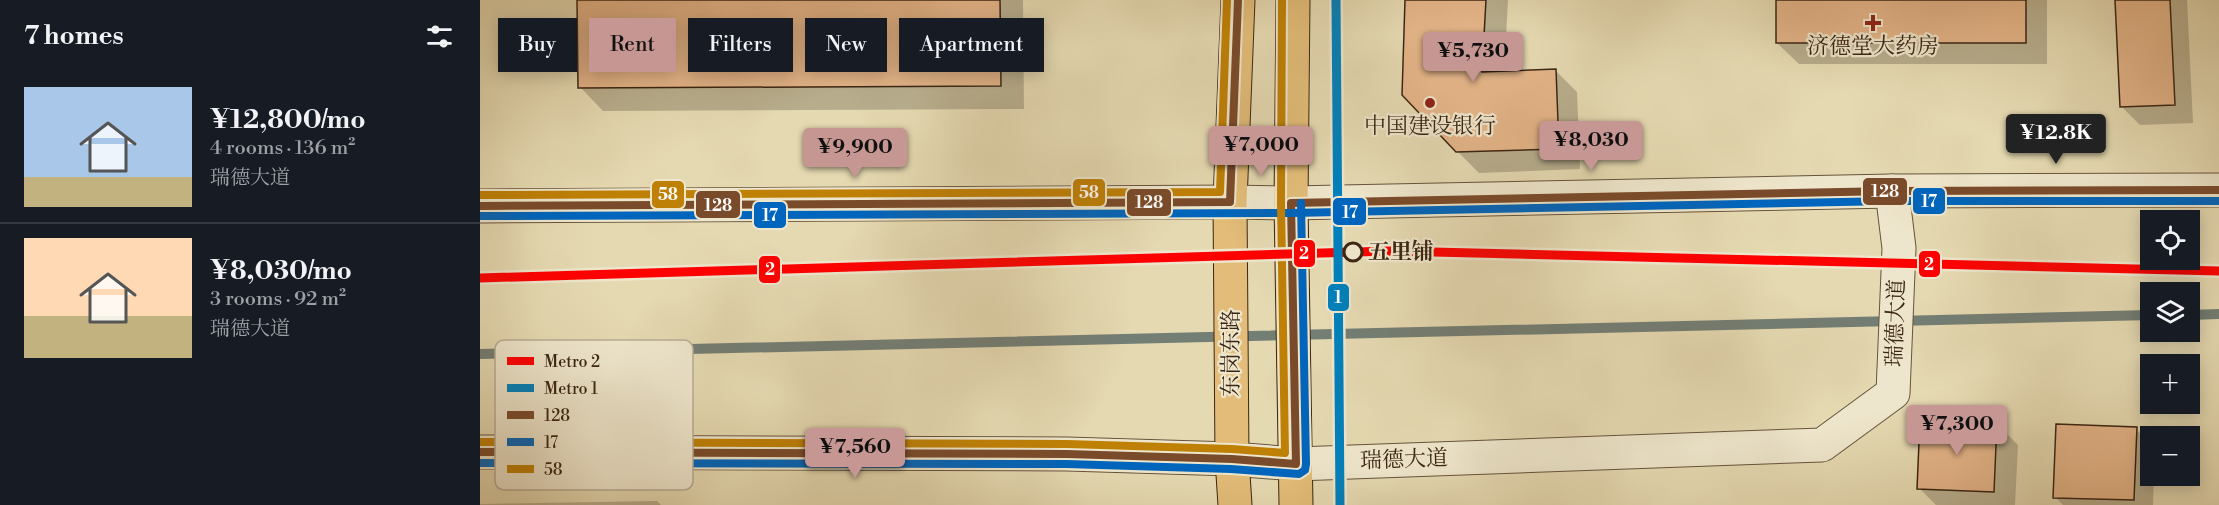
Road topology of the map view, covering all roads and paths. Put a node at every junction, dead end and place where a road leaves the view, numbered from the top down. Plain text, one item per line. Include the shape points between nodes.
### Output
1 (1238, 0) edge
2 (1293, 0) edge
3 (2219, 190) edge
4 (1892, 191) junction
5 (1230, 202) junction
6 (1291, 203) junction
7 (480, 206) edge
8 (480, 452) edge
9 (495, 452) edge
10 (693, 453) edge
11 (1232, 459) junction
12 (1296, 464) junction
13 (1235, 505) edge
14 (1296, 505) edge

1 - 5 main road, 东岗东路
2 - 6 main road
3 - 4 street
4 - 6 street
4 - 12 street, 瑞德大道 via 1899,248 1893,393 1822,445
5 - 6 street
5 - 7 street
5 - 11 main road, 东岗东路
6 - 12 main road
8 - 9 street, 瑞德大道
10 - 11 street, 瑞德大道 via 1067,454
11 - 12 street, 瑞德大道
11 - 13 main road, 东岗东路
12 - 14 main road

